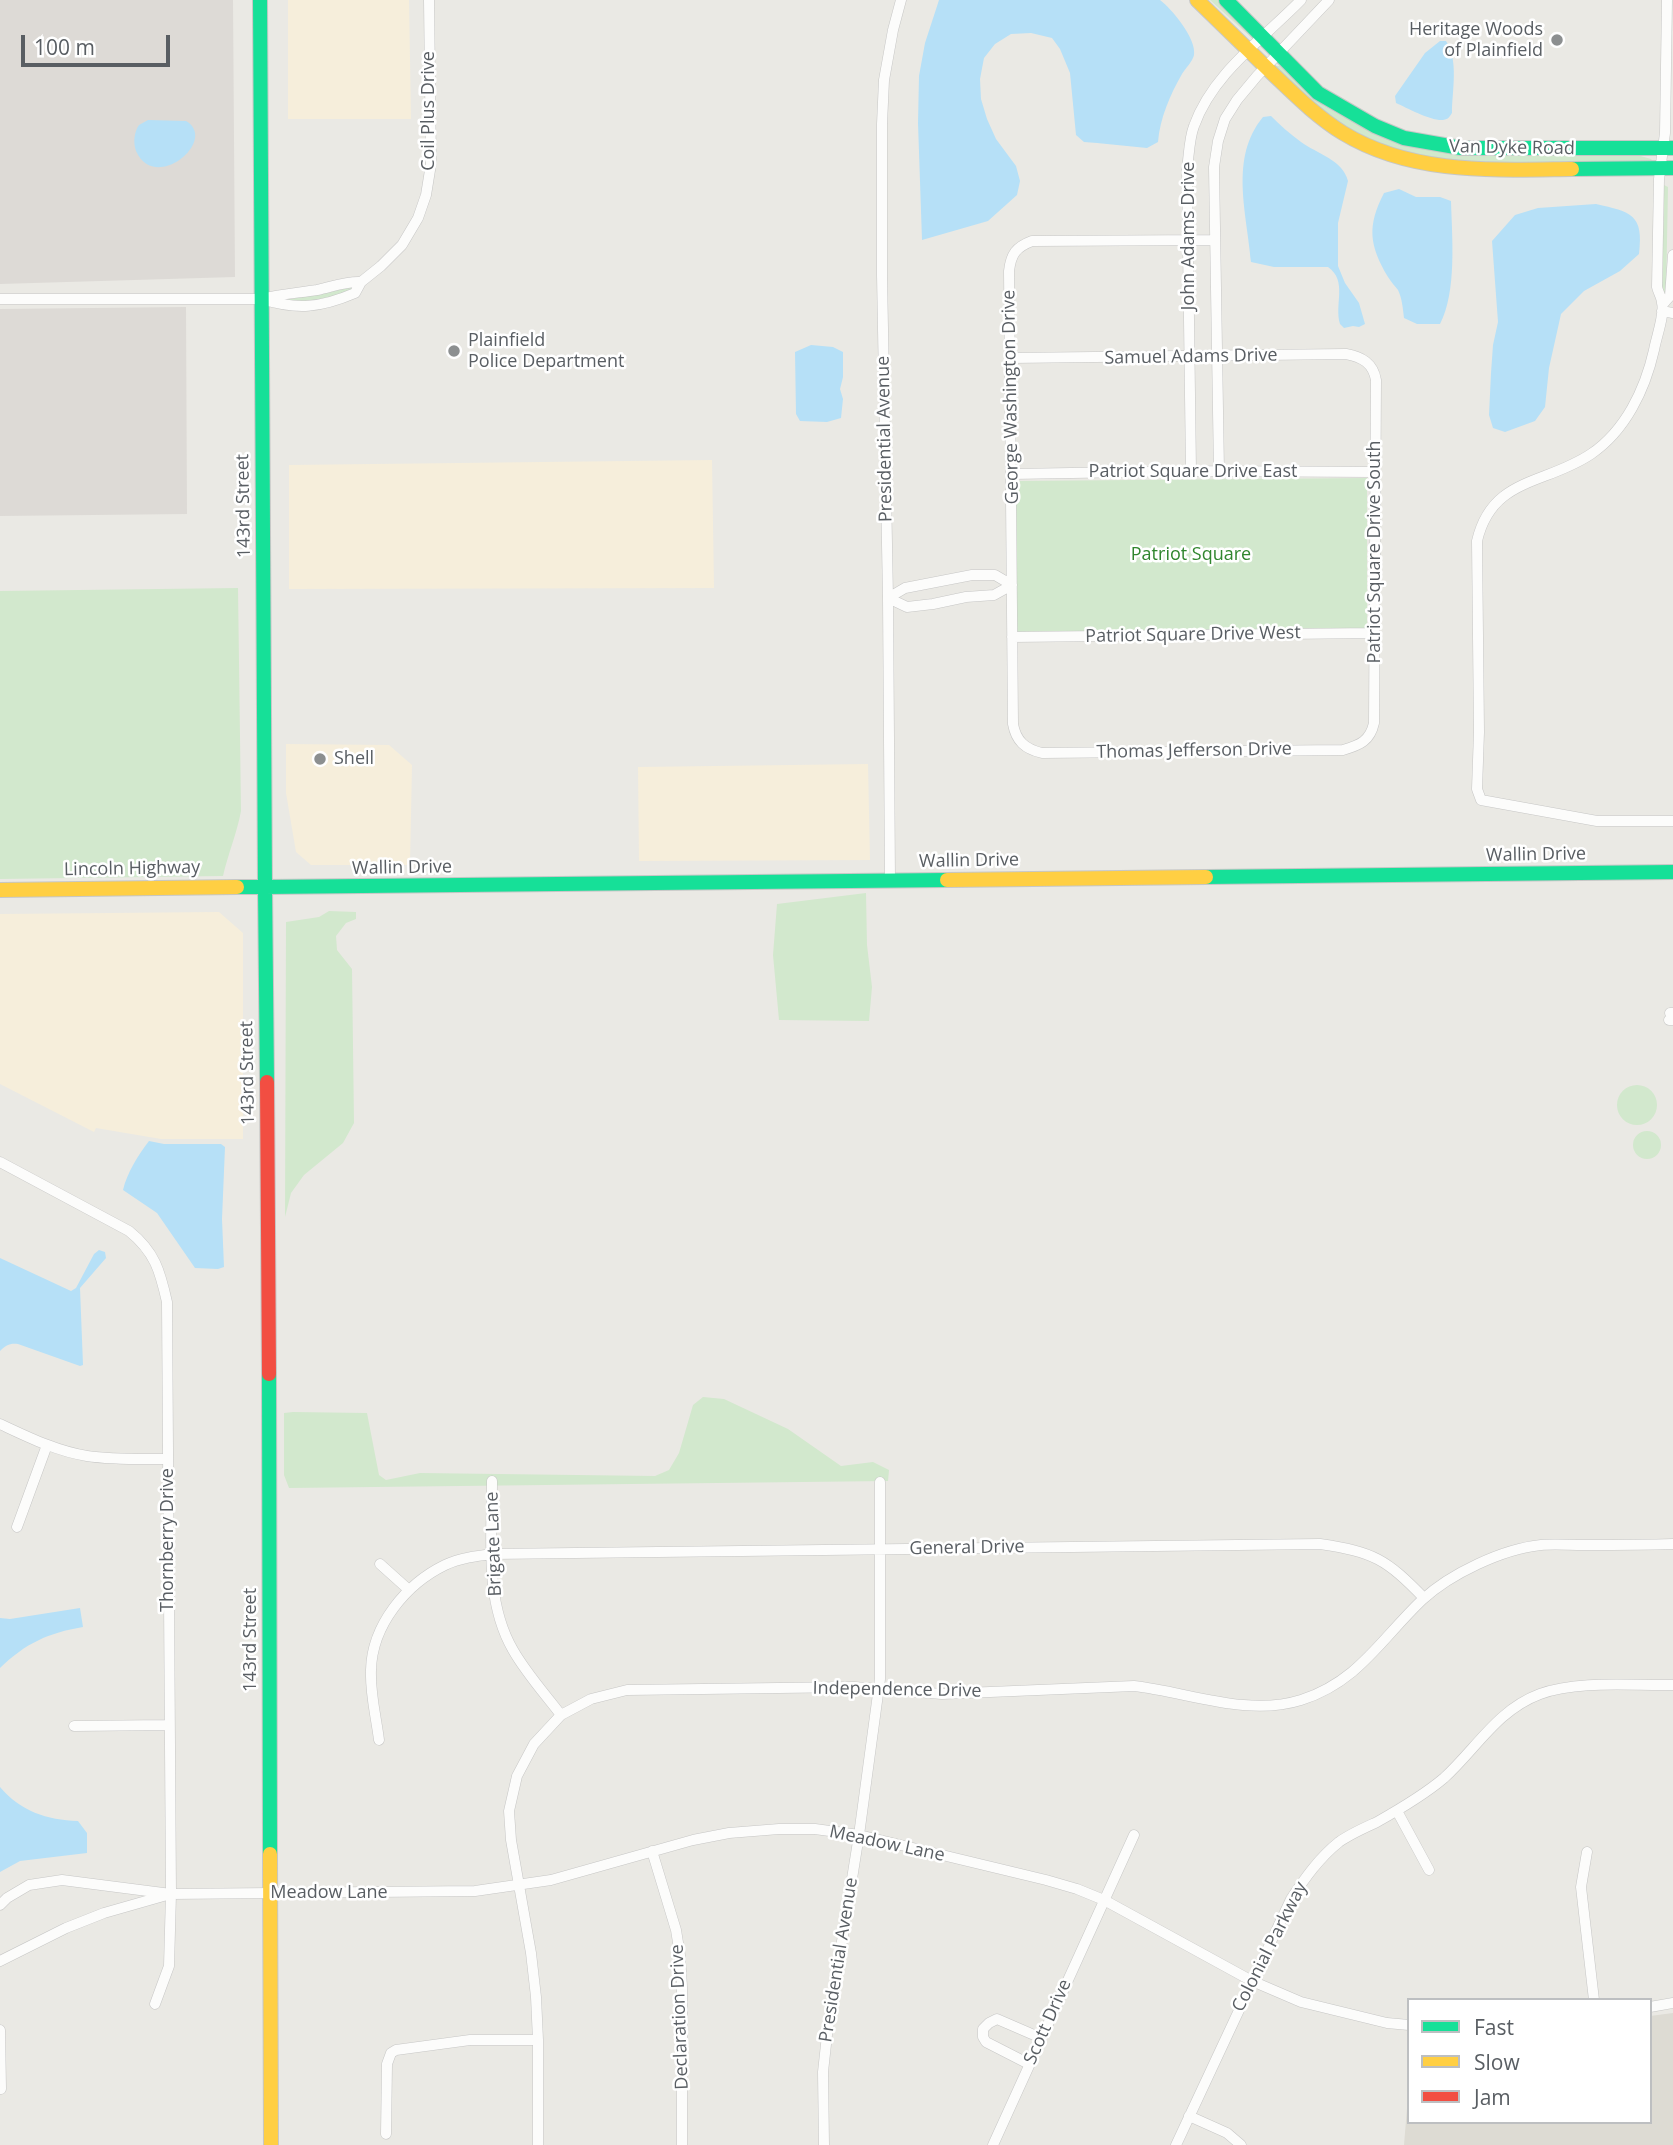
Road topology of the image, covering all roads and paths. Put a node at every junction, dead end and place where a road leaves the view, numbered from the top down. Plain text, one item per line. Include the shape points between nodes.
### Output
1 (260, 0) edge
2 (429, 0) edge
3 (901, 0) edge
4 (1197, 0) edge
5 (1226, 0) edge
6 (1301, 0) edge
7 (1329, 0) edge
8 (1667, 0) edge
9 (1264, 37) junction
10 (1249, 50) junction
11 (1278, 54) junction
12 (1266, 67) junction
13 (1667, 70) junction
14 (1673, 83) edge
15 (1668, 148) edge
16 (1666, 168) edge
17 (1188, 240) junction
18 (1215, 240) junction
19 (1673, 256) edge
20 (361, 282) junction
21 (0, 299) edge
22 (261, 299) junction
23 (1666, 309) edge
24 (1190, 357) junction
25 (1216, 357) junction
26 (1011, 358) junction
27 (1368, 363) joint
28 (1191, 471) junction
29 (1219, 471) junction
30 (1374, 472) junction
31 (1012, 474) junction
32 (1012, 584) junction
33 (888, 598) junction
34 (1374, 633) junction
35 (1012, 636) junction
36 (1366, 741) joint
37 (1023, 745) joint
38 (1673, 821) edge
39 (1673, 872) edge
40 (890, 881) junction
41 (265, 887) junction
42 (0, 890) edge
43 (0, 1162) edge
44 (0, 1424) edge
45 (47, 1445) junction
46 (169, 1459) junction
47 (492, 1481) dead end
48 (880, 1482) dead end
49 (17, 1527) dead end
50 (1673, 1544) edge
51 (880, 1549) junction
52 (492, 1554) junction
53 (380, 1564) dead end
54 (409, 1590) junction
55 (1424, 1598) junction
56 (1673, 1685) edge
57 (879, 1690) junction
58 (561, 1715) junction
59 (169, 1725) junction
60 (74, 1726) dead end
61 (379, 1740) dead end
62 (1397, 1811) junction
63 (859, 1835) junction
64 (1134, 1835) dead end
65 (652, 1852) junction
66 (1587, 1852) dead end
67 (1429, 1870) dead end
68 (519, 1886) junction
69 (270, 1893) junction
70 (171, 1894) junction
71 (1104, 1900) junction
72 (0, 1905) edge
73 (0, 1961) edge
74 (1252, 1982) junction
75 (1594, 1998) edge
76 (1673, 2003) edge
77 (155, 2004) dead end
78 (1652, 2007) edge
79 (1407, 2025) edge
80 (0, 2030) edge
81 (1041, 2038) junction
82 (538, 2040) junction
83 (1029, 2064) junction
84 (1, 2089) edge
85 (1189, 2116) junction
86 (386, 2134) dead end
87 (271, 2145) edge
88 (538, 2145) edge
89 (682, 2145) edge
90 (824, 2145) edge
91 (993, 2145) edge
92 (1176, 2145) edge
93 (1241, 2145) edge

1 - 22 main road, 143rd Street
2 - 20 street, Coil Plus Drive via 431,164 426,195 402,245
3 - 33 street, Presidential Avenue via 884,80 883,124
4 - 10 main road, Van Dyke Road
5 - 9 main road, Van Dyke Road
6 - 9 street, John Adams Drive
7 - 11 street, John Adams Drive
8 - 13 street
9 - 10 street, John Adams Drive
9 - 11 main road, Van Dyke Road
10 - 12 main road, Van Dyke Road
10 - 17 street, John Adams Drive via 1207,98 1193,129 1187,169
11 - 12 street, John Adams Drive
11 - 15 main road, Van Dyke Road via 1318,93 1404,138 1461,148
12 - 16 main road, Van Dyke Road via 1312,112 1344,134 1414,161 1481,170
12 - 18 street, John Adams Drive via 1225,119 1214,167
13 - 14 street
13 - 15 street
15 - 16 street
16 - 23 street via 1657,287
17 - 18 street, George Washington Drive
17 - 24 street, John Adams Drive
17 - 26 street, George Washington Drive via 1032,242 1020,246 1009,271
18 - 25 street, John Adams Drive
19 - 23 street
20 - 22 street, Coil Plus Drive
20 - 22 street, Coil Plus Drive via 355,293 327,303 286,307
21 - 22 street, Coil Plus Drive
22 - 41 main road, 143rd Street
23 - 38 street via 1641,392 1618,428 1600,447 1566,469 1507,492 1480,526 1477,789 1481,800 1597,821
24 - 25 street, Samuel Adams Drive
24 - 26 street, Samuel Adams Drive
24 - 28 street, John Adams Drive
25 - 27 street, Samuel Adams Drive via 1346,354
25 - 29 street, John Adams Drive
26 - 31 street, George Washington Drive
27 - 30 street, Patriot Square Drive South via 1376,380
28 - 29 street, Patriot Square Drive East
28 - 31 street, Patriot Square Drive East
29 - 30 street, Patriot Square Drive East
30 - 34 street, Patriot Square Drive South
31 - 32 street, George Washington Drive
32 - 33 street via 994,595 933,604 906,607
32 - 33 street via 995,575 972,575 905,588
32 - 35 street, George Washington Drive
33 - 40 street, Presidential Avenue
34 - 35 street, Patriot Square Drive West
34 - 36 street, Patriot Square Drive South via 1374,723
35 - 37 street, George Washington Drive via 1013,724
36 - 37 street, Thomas Jefferson Drive via 1343,750 1042,753
39 - 40 main road, Wallin Drive
40 - 41 main road, Wallin Drive
41 - 42 main road, Lincoln Highway
41 - 69 main road, 143rd Street
43 - 46 street, Thornberry Drive via 129,1231 144,1243 154,1260 167,1303
44 - 45 street
45 - 46 street via 86,1456
45 - 49 street
46 - 59 street, Thornberry Drive
47 - 52 street, Brigate Lane
48 - 51 street, Presidential Avenue
50 - 55 street, Independence Drive via 1539,1545 1463,1571
51 - 52 street, General Drive
51 - 55 street, General Drive via 1320,1544 1355,1549 1381,1559
51 - 57 street, Presidential Avenue
52 - 54 street, General Drive via 447,1564
52 - 58 street, Brigate Lane via 502,1629 513,1652
53 - 54 street
54 - 61 street, General Drive via 390,1612 377,1638 371,1667
55 - 57 street, Independence Drive via 1362,1665 1334,1686 1300,1701 1264,1706 1227,1703 1134,1686 942,1694
56 - 62 street, Colonial Parkway via 1571,1687 1540,1694 1496,1721 1444,1777
57 - 58 street, Independence Drive via 627,1690 591,1699
57 - 63 street, Presidential Avenue
58 - 68 street, Independence Drive via 534,1744 517,1776 509,1811
59 - 60 street
59 - 70 street, Thornberry Drive
62 - 67 street
62 - 74 street, Colonial Parkway via 1341,1841 1321,1858 1291,1899
63 - 65 street, Meadow Lane via 816,1829 729,1833
63 - 71 street, Meadow Lane via 1046,1880
63 - 90 street, Presidential Avenue via 827,2035
64 - 71 street, Scott Drive
65 - 68 street, Meadow Lane
65 - 89 street, Declaration Drive via 680,1955
66 - 75 street via 1581,1887
68 - 69 street, Meadow Lane via 475,1891
68 - 82 street, Independence Drive
69 - 70 street, Meadow Lane
69 - 87 main road, 143rd Street
70 - 72 street, Meadow Lane via 62,1880 29,1885
70 - 73 street, Meadow Lane via 104,1913
70 - 77 street, Thornberry Drive via 169,1966
71 - 74 street, Meadow Lane
71 - 81 street, Scott Drive
74 - 79 street, Meadow Lane via 1301,2002
74 - 85 street, Colonial Parkway
76 - 78 street
80 - 84 street
81 - 83 street, Scott Drive
81 - 83 street via 997,2019 983,2029 986,2042
82 - 86 street via 449,2042 391,2053
82 - 88 street, Independence Drive
83 - 91 street, Scott Drive
85 - 92 street, Colonial Parkway
85 - 93 street via 1227,2133

